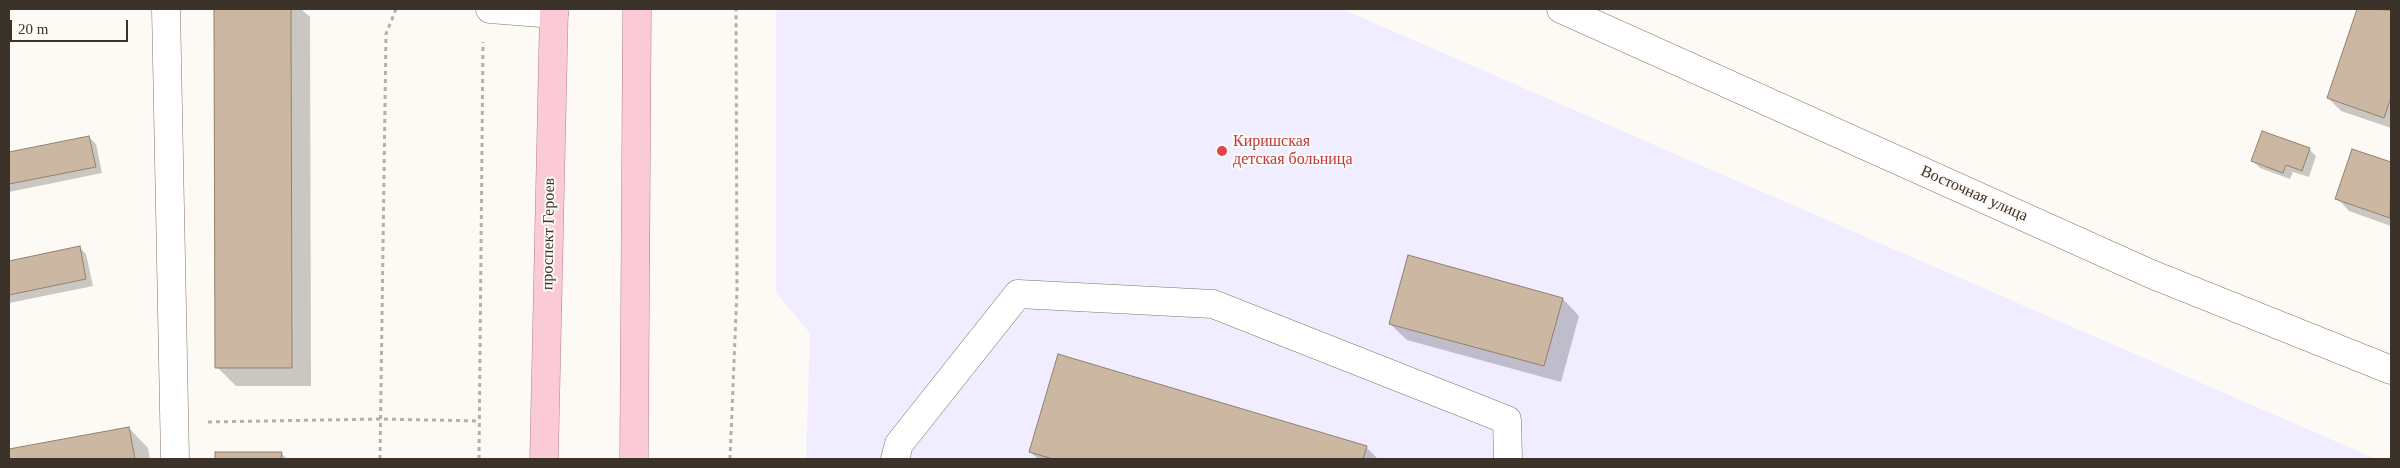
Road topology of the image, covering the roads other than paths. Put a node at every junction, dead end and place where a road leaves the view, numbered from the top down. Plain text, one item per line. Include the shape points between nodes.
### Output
1 (166, 9) edge
2 (490, 9) edge
3 (637, 9) edge
4 (1562, 9) edge
5 (554, 11) edge
6 (2391, 370) edge
7 (175, 459) edge
8 (544, 459) edge
9 (634, 459) edge
10 (894, 459) edge
11 (1508, 459) edge

1 - 7 street
2 - 5 street
3 - 9 main road
4 - 6 street, Восточная улица via 2152,274
5 - 8 main road, проспект Героев
10 - 11 street via 899,444 1018,294 1213,304 1507,420

